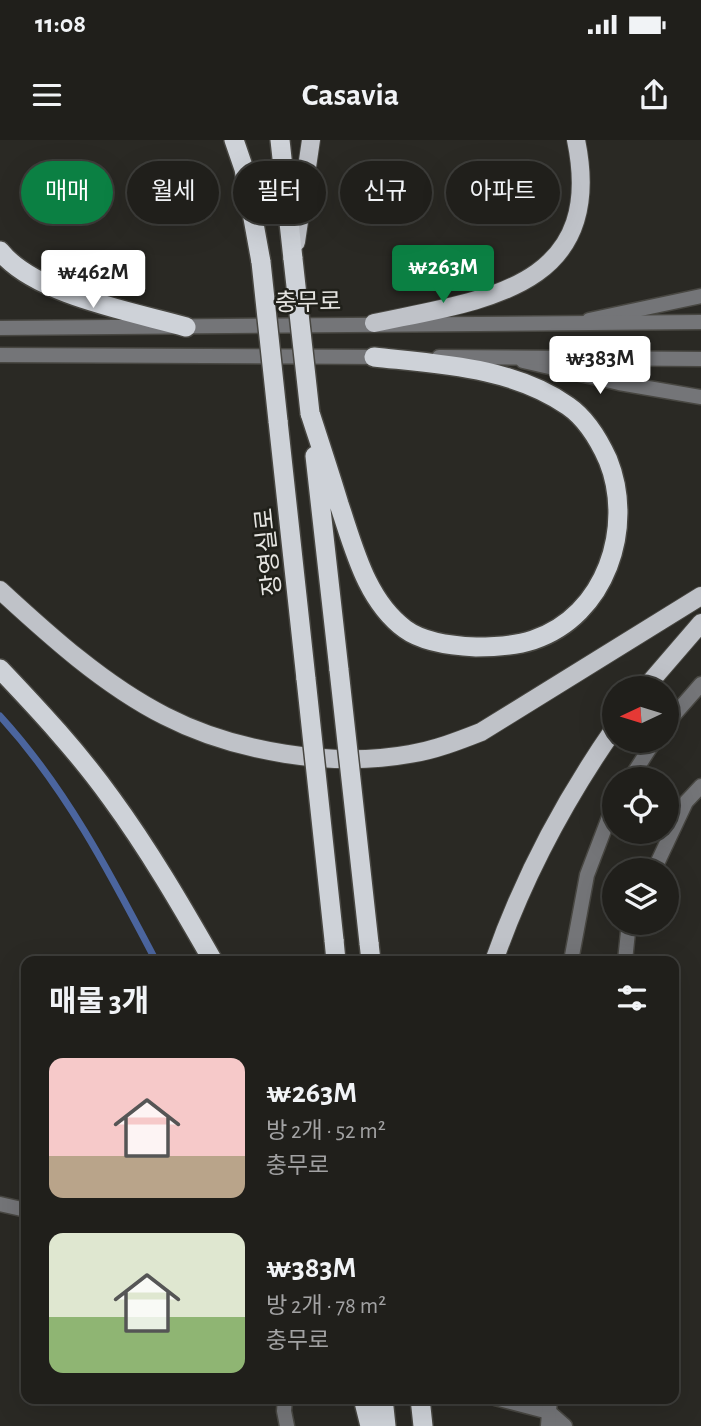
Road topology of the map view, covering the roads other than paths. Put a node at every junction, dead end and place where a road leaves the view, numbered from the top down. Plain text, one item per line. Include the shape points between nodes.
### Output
1 (234, 140) edge
2 (248, 140) edge
3 (280, 140) edge
4 (311, 140) edge
5 (576, 140) edge
6 (0, 251) edge
7 (293, 259) junction
8 (261, 262) junction
9 (701, 296) edge
10 (701, 321) edge
11 (374, 323) junction
12 (576, 323) junction
13 (187, 327) junction
14 (0, 328) edge
15 (0, 355) edge
16 (374, 357) junction
17 (508, 357) junction
18 (701, 359) edge
19 (701, 397) edge
20 (310, 413) junction
21 (0, 590) edge
22 (701, 596) edge
23 (701, 623) edge
24 (0, 668) edge
25 (655, 676) edge
26 (701, 684) edge
27 (679, 709) edge
28 (602, 748) edge
29 (701, 786) edge
30 (602, 835) edge
31 (660, 858) edge
32 (628, 935) edge
33 (370, 952) edge
34 (210, 956) edge
35 (336, 956) edge
36 (496, 956) edge
37 (572, 956) edge
38 (626, 956) edge
39 (0, 1203) edge
40 (21, 1209) edge
41 (285, 1404) edge
42 (364, 1404) edge
43 (384, 1404) edge
44 (518, 1404) edge
45 (549, 1412) edge
46 (287, 1426) edge
47 (370, 1426) edge
48 (386, 1426) edge
49 (565, 1426) edge

1 - 8 highway
2 - 8 highway
3 - 7 highway
4 - 7 main road
5 - 11 main road via 580,204 564,245 549,263 483,300
6 - 13 highway via 23,271 69,294
7 - 20 highway, bridge
8 - 35 highway, 장영실로, bridge
9 - 12 street
10 - 12 street, 충무로
11 - 12 street, 충무로
11 - 13 street, 충무로
13 - 14 street, 충무로
15 - 16 street
16 - 17 street
16 - 20 highway via 460,368 515,381 568,406 585,422 611,469 619,519 616,547 605,574 576,613 557,628 515,645 444,643 420,638 404,628 371,590
17 - 18 street
17 - 19 street
20 - 33 highway, bridge
21 - 22 main road via 96,672 166,717 258,748 339,759 410,754 481,732
23 - 25 main road
24 - 34 highway via 111,797
26 - 27 street
28 - 36 main road via 527,877
29 - 31 street via 686,802
30 - 37 street via 587,874
32 - 38 street
39 - 40 street
41 - 46 street
42 - 47 highway
43 - 48 highway
44 - 45 street
45 - 49 street

